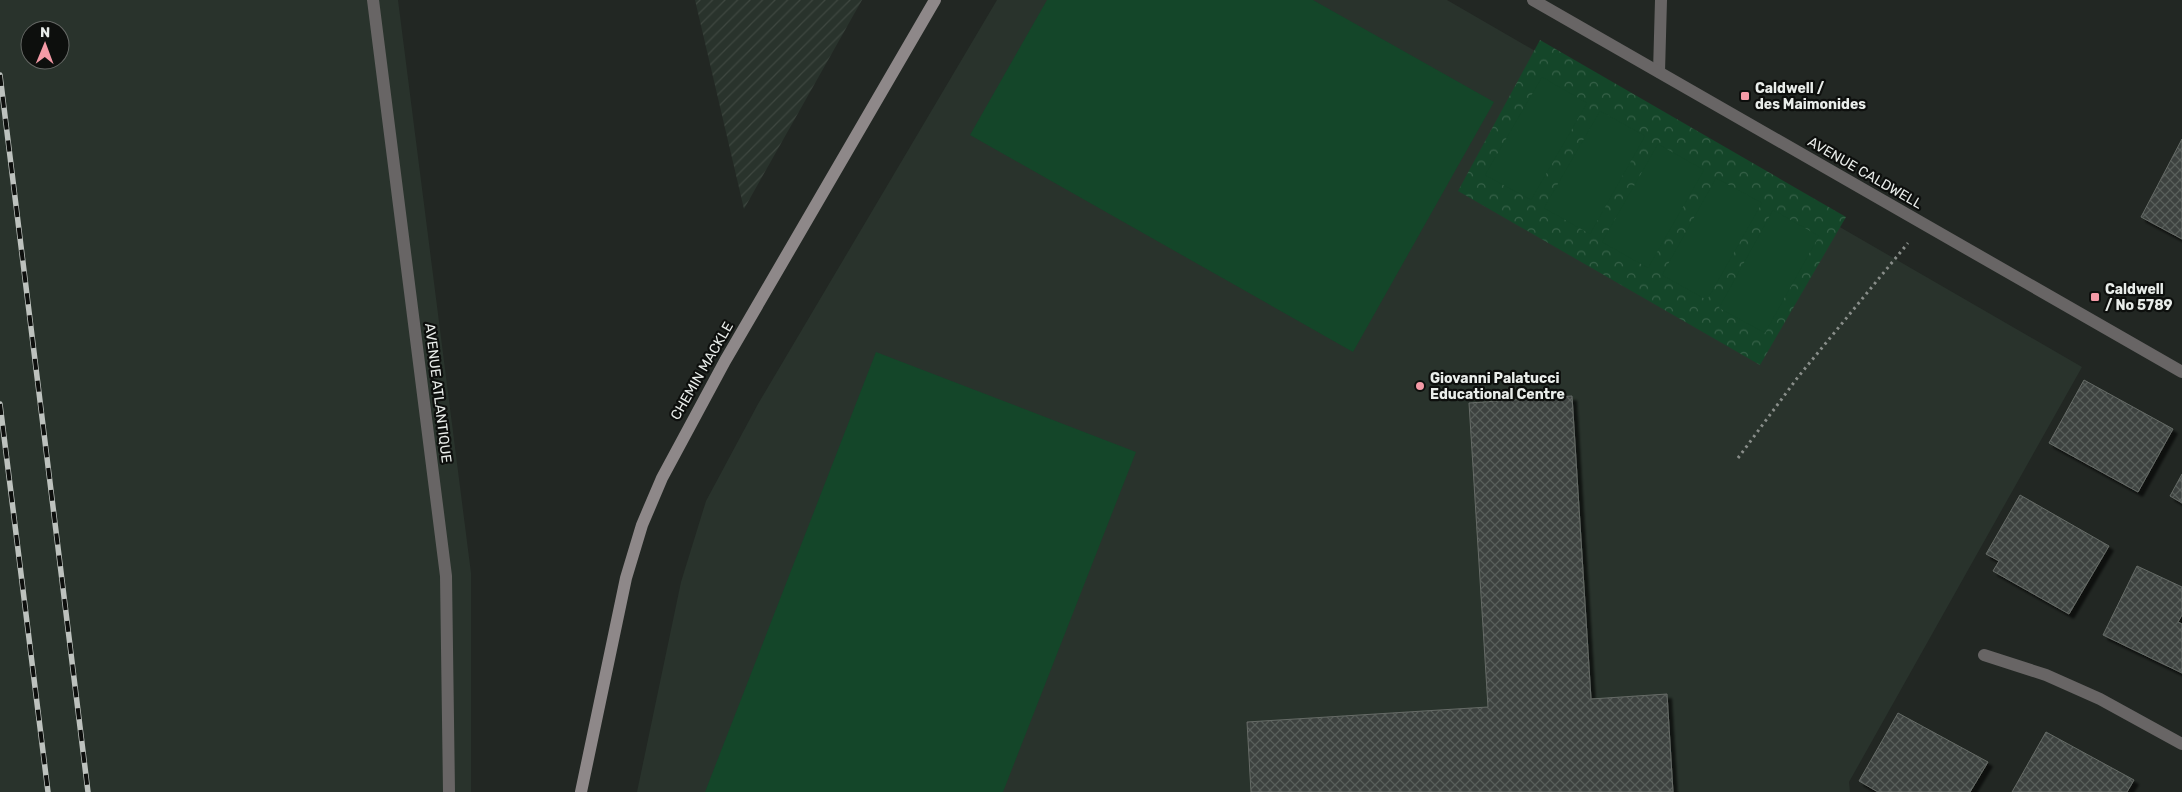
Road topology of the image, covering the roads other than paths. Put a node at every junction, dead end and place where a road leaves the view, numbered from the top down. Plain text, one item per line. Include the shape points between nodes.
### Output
1 (373, 0) edge
2 (935, 0) edge
3 (1533, 0) edge
4 (1661, 0) edge
5 (1659, 72) junction
6 (2182, 372) edge
7 (1984, 655) dead end
8 (2182, 744) edge
9 (450, 792) edge
10 (580, 792) edge

1 - 9 street, AVENUE ATLANTIQUE via 446,576
2 - 10 street, CHEMIN MACKLE via 725,361 662,478 642,525 626,578
3 - 5 street, AVENUE CALDWELL
4 - 5 street
5 - 6 street, AVENUE CALDWELL
7 - 8 street via 2046,675 2100,699

